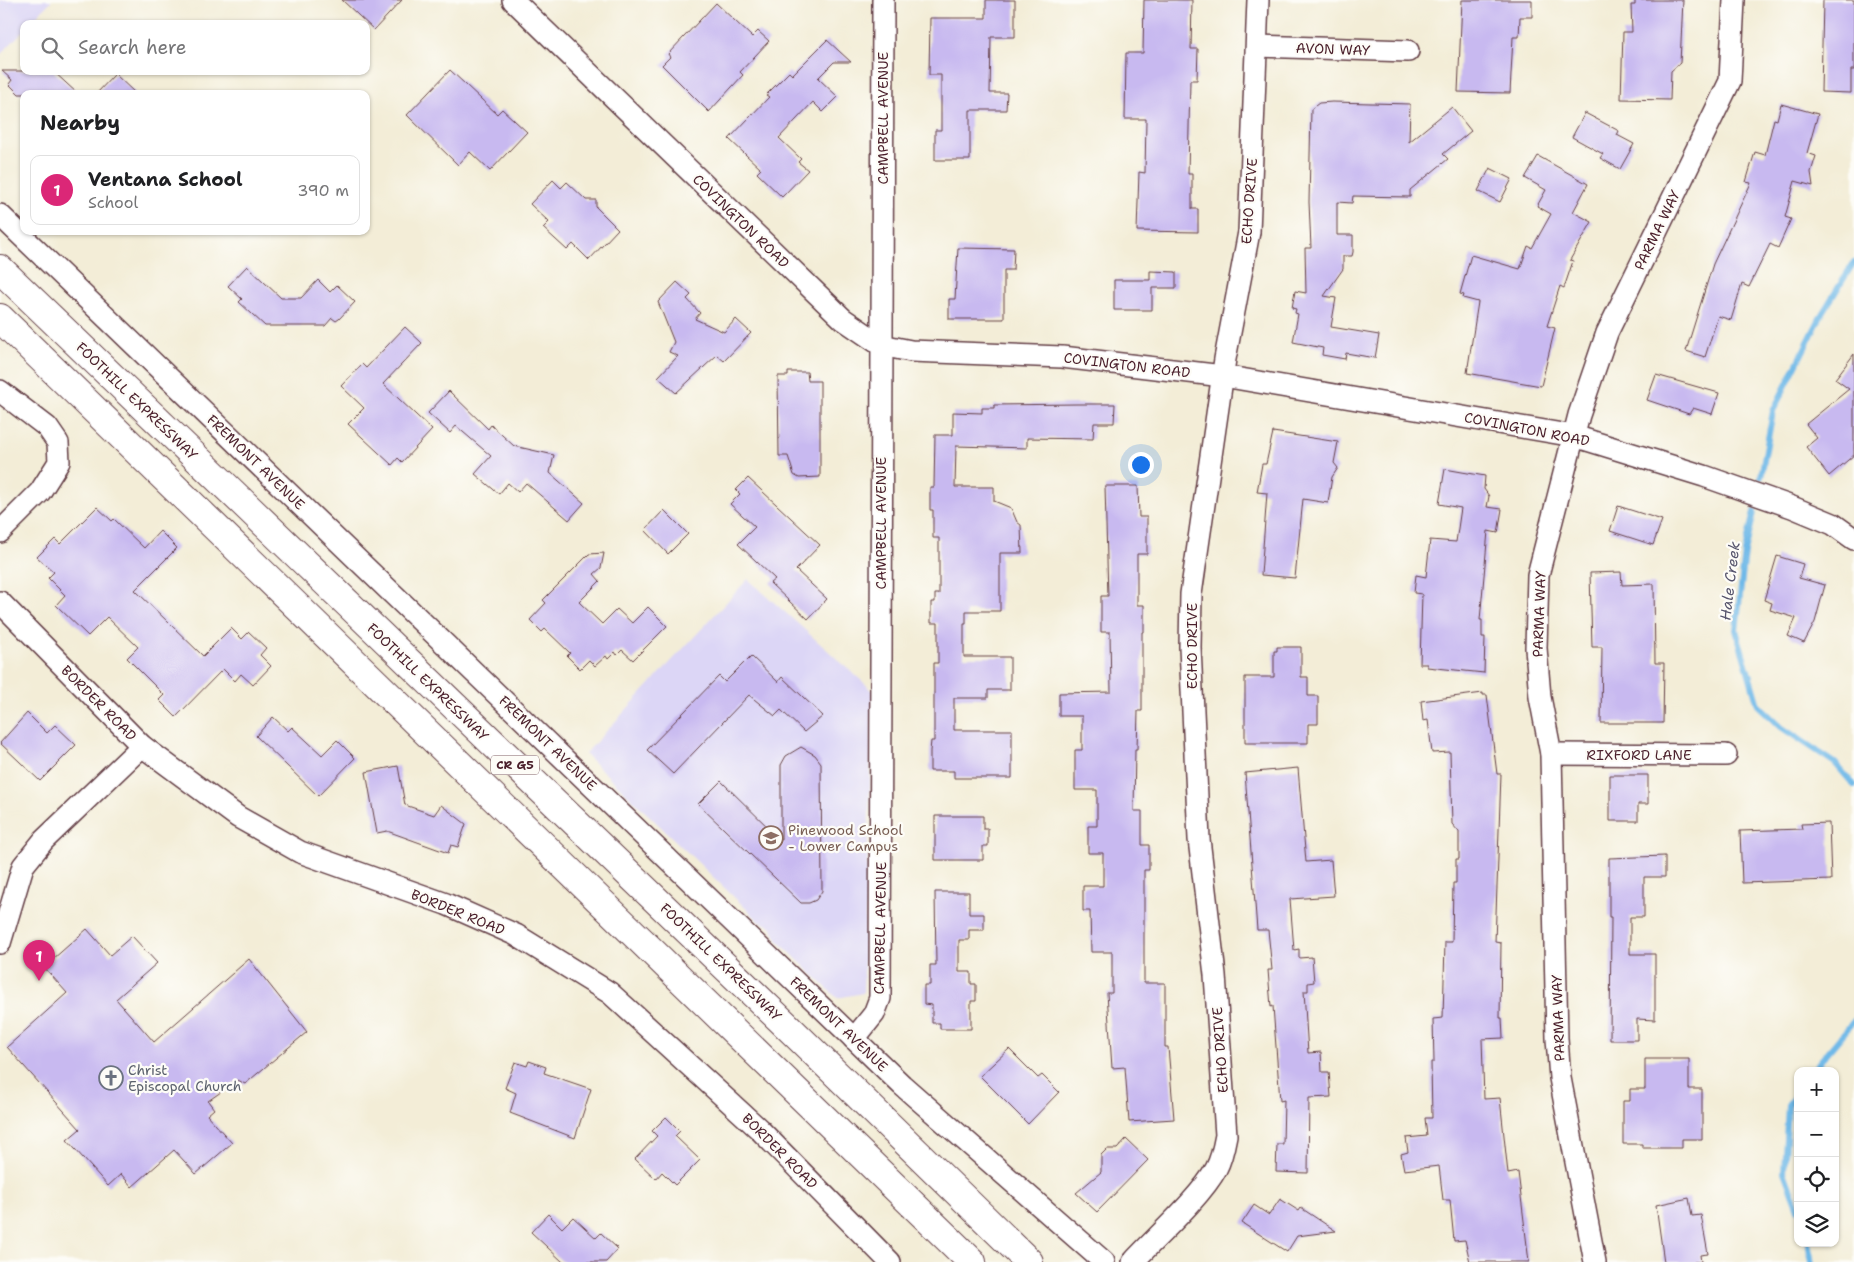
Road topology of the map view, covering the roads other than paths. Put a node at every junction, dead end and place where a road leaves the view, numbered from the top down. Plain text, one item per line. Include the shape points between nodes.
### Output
1 (513, 0) edge
2 (883, 0) edge
3 (1258, 0) edge
4 (1734, 0) edge
5 (1258, 46) junction
6 (1408, 51) dead end
7 (0, 215) edge
8 (20, 234) edge
9 (21, 235) edge
10 (0, 269) edge
11 (0, 318) edge
12 (881, 344) junction
13 (1223, 376) junction
14 (0, 391) edge
15 (1574, 436) junction
16 (0, 532) edge
17 (1854, 539) edge
18 (0, 602) edge
19 (142, 746) junction
20 (1551, 754) junction
21 (1726, 755) dead end
22 (0, 943) edge
23 (854, 1039) junction
24 (890, 1262) edge
25 (972, 1262) edge
26 (1029, 1262) edge
27 (1104, 1262) edge
28 (1133, 1262) edge
29 (1595, 1262) edge

1 - 12 street, COVINGTON ROAD via 843,319
2 - 12 street, CAMPBELL AVENUE
3 - 5 street, ECHO DRIVE
4 - 15 street, PARMA WAY via 1730,81 1607,333
5 - 6 street, AVON WAY
5 - 13 street, ECHO DRIVE via 1249,232
7 - 8 street, FREMONT AVENUE
9 - 23 street, FREMONT AVENUE
10 - 26 highway, FOOTHILL EXPRESSWAY / CR G5
11 - 25 highway, CR G5
12 - 13 street, COVINGTON ROAD via 912,351 1062,357
12 - 23 street, CAMPBELL AVENUE via 880,998 874,1014
13 - 15 street, COVINGTON ROAD
13 - 28 street, ECHO DRIVE via 1191,594 1190,647 1199,839 1215,975 1226,1135 1216,1169 1201,1190
14 - 16 street via 47,427 58,443 59,462 40,492
15 - 17 street, COVINGTON ROAD via 1792,507 1833,524
15 - 20 street, PARMA WAY via 1538,576 1536,648 1540,697
18 - 19 street, BORDER ROAD
19 - 22 street via 44,840 23,866
19 - 24 street, BORDER ROAD via 238,817 300,852 446,904 516,935 610,993 761,1131
20 - 21 street, RIXFORD LANE
20 - 29 street, PARMA WAY via 1560,1078
23 - 27 street, FREMONT AVENUE

